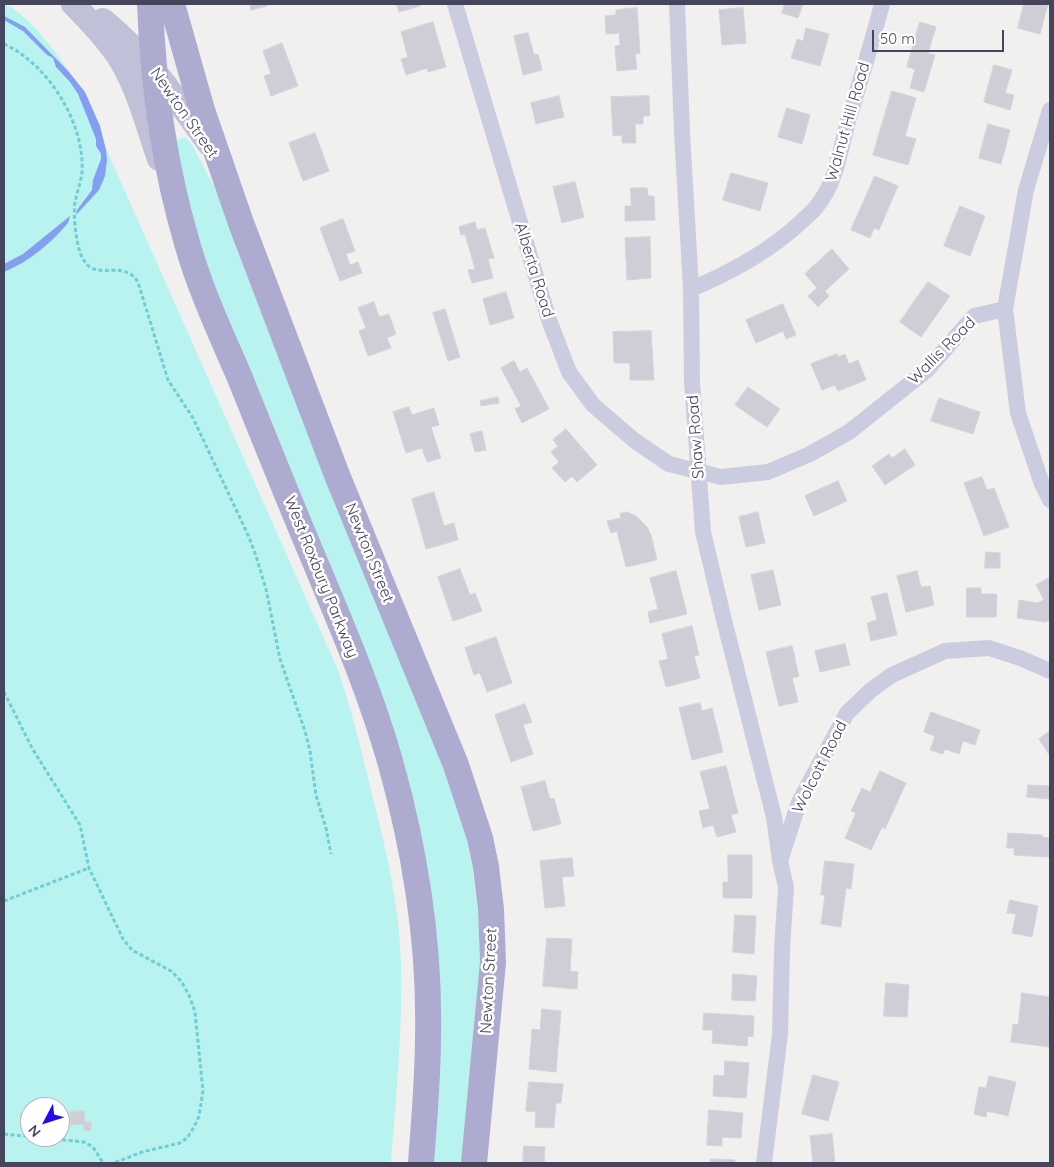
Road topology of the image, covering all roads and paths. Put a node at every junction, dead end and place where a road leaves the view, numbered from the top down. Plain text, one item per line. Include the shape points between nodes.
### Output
1 (72, 4) edge
2 (79, 4) edge
3 (150, 4) edge
4 (172, 4) edge
5 (454, 4) edge
6 (677, 4) edge
7 (882, 4) edge
8 (4, 44) edge
9 (154, 68) junction
10 (1050, 110) edge
11 (216, 154) junction
12 (186, 242) junction
13 (691, 289) junction
14 (1005, 309) junction
15 (700, 473) junction
16 (1050, 500) edge
17 (1050, 671) edge
18 (4, 692) edge
19 (331, 854) dead end
20 (780, 861) junction
21 (89, 868) junction
22 (4, 901) edge
23 (4, 1134) edge
24 (103, 1163) edge
25 (114, 1163) edge
26 (421, 1163) edge
27 (474, 1163) edge
28 (764, 1163) edge

1 - 12 main road, Newton Street via 110,46 132,83
2 - 9 main road, Newton Street via 118,32
3 - 9 main road, West Roxbury Parkway
4 - 11 main road
5 - 15 street, Alberta Road via 549,320 569,372 593,405 635,442 669,464
6 - 13 street, Shaw Road
7 - 13 street, Walnut Hill Road via 837,166 829,188 817,206 756,257
8 - 19 path via 37,66 71,117 82,167 74,209 82,256 94,269 123,270 138,282 168,380 193,418 249,537 263,579 280,659 305,731
9 - 11 main road, Newton Street
9 - 12 main road, West Roxbury Parkway via 169,168
10 - 14 street via 1026,190
11 - 27 main road, Newton Street via 337,475 456,765 480,838 490,901 493,962
12 - 26 main road, West Roxbury Parkway via 359,671 398,789 413,863 426,969 428,1036
13 - 15 street, Shaw Road via 692,382
14 - 15 street, Wallis Road via 974,316 913,382 850,432 810,454 768,472 721,477
14 - 16 street via 1018,413
15 - 20 street, Shaw Road via 703,532 774,817
17 - 20 street, Wolcott Road via 989,648 945,651 892,675 847,713 799,802
18 - 21 path via 28,741 80,825
20 - 28 street via 786,886 780,1034
21 - 22 path
21 - 25 path via 123,939 132,950 171,971 190,994 201,1066 202,1104 187,1138
23 - 24 path via 84,1142 93,1147

